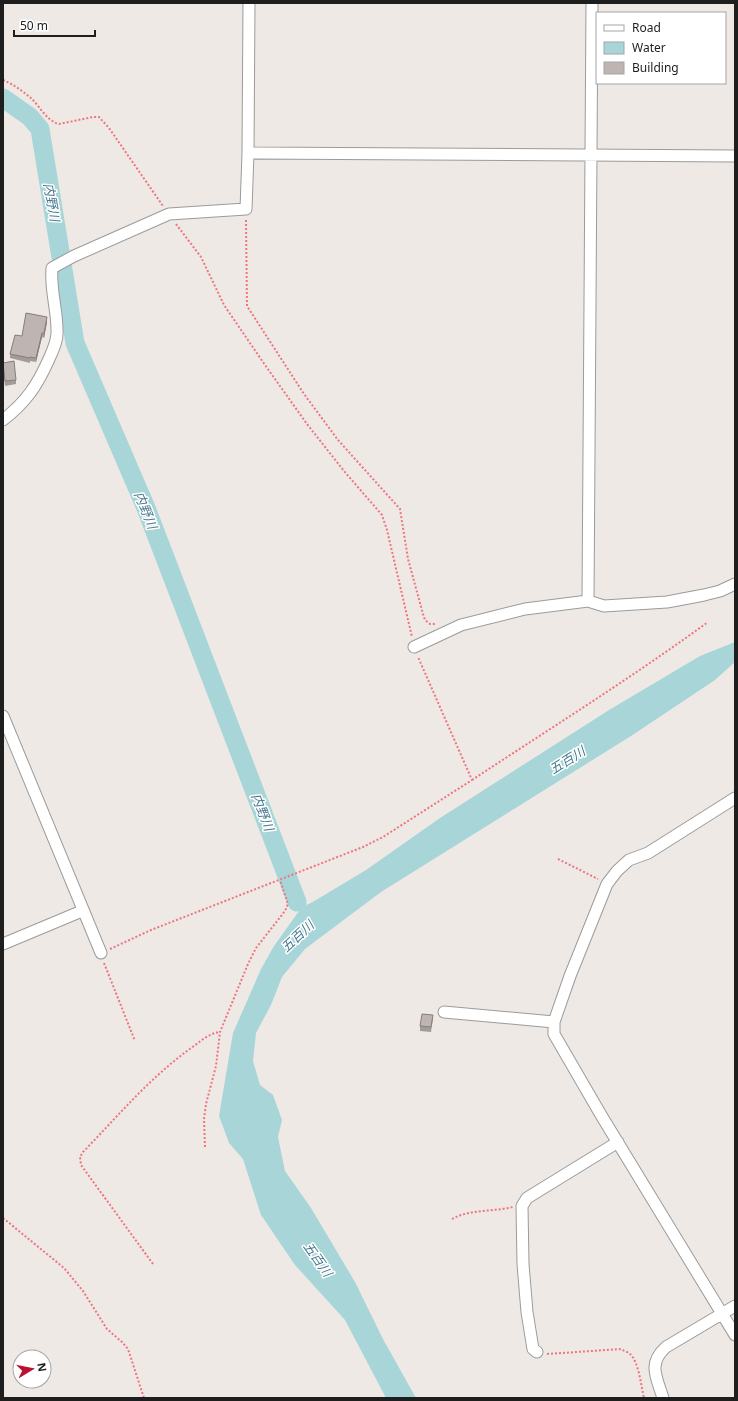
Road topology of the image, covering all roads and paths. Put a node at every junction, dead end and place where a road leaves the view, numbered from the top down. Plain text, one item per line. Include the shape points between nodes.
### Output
1 (249, 3) edge
2 (592, 3) edge
3 (3, 80) edge
4 (248, 152) junction
5 (590, 154) junction
6 (735, 156) edge
7 (246, 209) junction
8 (169, 214) junction
9 (3, 420) edge
10 (735, 584) edge
11 (588, 602) junction
12 (708, 622) dead end
13 (440, 623) dead end
14 (414, 647) junction
15 (3, 716) edge
16 (472, 780) junction
17 (735, 798) edge
18 (558, 859) dead end
19 (280, 880) junction
20 (607, 884) junction
21 (82, 911) junction
22 (3, 944) edge
23 (101, 953) junction
24 (444, 1012) dead end
25 (554, 1022) junction
26 (220, 1032) junction
27 (135, 1041) dead end
28 (618, 1142) junction
29 (205, 1147) dead end
30 (522, 1206) junction
31 (3, 1218) edge
32 (452, 1219) dead end
33 (153, 1264) dead end
34 (735, 1306) edge
35 (723, 1314) junction
36 (735, 1335) edge
37 (537, 1352) joint
38 (144, 1398) edge
39 (644, 1398) edge
40 (663, 1398) edge

1 - 4 street
2 - 5 street
3 - 8 path via 15,86 56,123 99,117
4 - 5 street
4 - 7 street
5 - 6 street
5 - 11 street
7 - 8 street
7 - 13 path via 247,306 304,394 334,434 400,509 408,559 425,620 430,624
8 - 9 street via 52,268 57,339 39,381 29,396
8 - 14 path via 201,257 224,305 265,365 312,430 382,515
10 - 11 street via 720,591 667,602 604,606
11 - 14 street via 525,609 486,618 461,625
12 - 16 path
14 - 16 path
15 - 21 street
16 - 19 path via 383,837
17 - 20 street via 648,853 629,860
18 - 20 path
19 - 23 path via 151,930
19 - 26 path via 288,904 256,948
20 - 25 street
21 - 22 street
21 - 23 street
23 - 27 path
24 - 25 street
25 - 28 street via 554,1034
26 - 29 path via 216,1066 204,1119
26 - 33 path via 213,1033 159,1073 80,1157 81,1165
28 - 30 street via 528,1198
28 - 35 street
30 - 32 path via 474,1211
30 - 37 street via 527,1312 533,1349
31 - 38 path via 64,1268 83,1291 107,1329 128,1349
34 - 35 street
35 - 36 street
35 - 40 street via 660,1353 654,1367
37 - 39 path via 549,1354 621,1349 630,1353 633,1358

